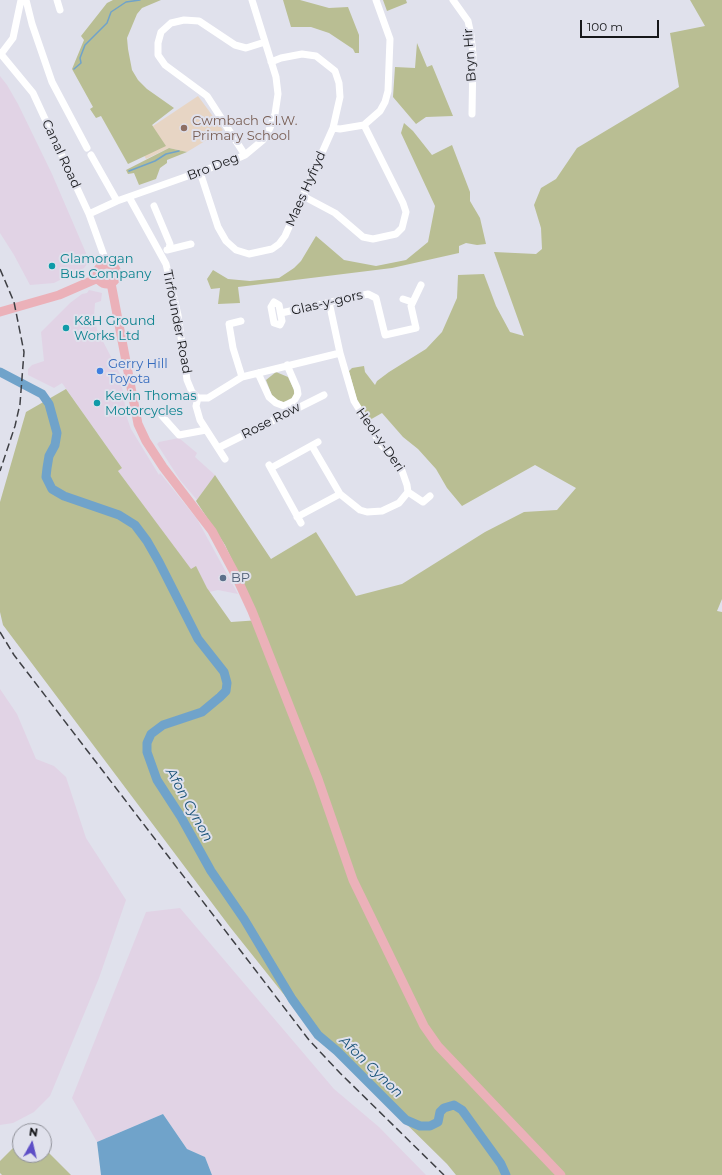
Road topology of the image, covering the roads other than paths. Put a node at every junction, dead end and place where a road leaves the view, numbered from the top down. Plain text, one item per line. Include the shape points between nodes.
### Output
1 (21, 0) edge
2 (57, 0) edge
3 (252, 0) edge
4 (376, 0) edge
5 (453, 0) edge
6 (60, 10) dead end
7 (265, 42) junction
8 (0, 54) edge
9 (271, 62) junction
10 (472, 114) dead end
11 (364, 125) junction
12 (333, 128) junction
13 (245, 155) junction
14 (200, 172) junction
15 (303, 196) junction
16 (129, 197) junction
17 (117, 201) junction
18 (154, 206) dead end
19 (89, 214) junction
20 (191, 244) dead end
21 (169, 249) junction
22 (161, 253) junction
23 (107, 264) junction
24 (98, 278) junction
25 (111, 283) junction
26 (422, 284) dead end
27 (403, 299) dead end
28 (329, 302) junction
29 (412, 302) junction
30 (2, 311) edge
31 (281, 313) dead end
32 (242, 321) dead end
33 (340, 353) junction
34 (287, 365) junction
35 (258, 374) junction
36 (242, 377) junction
37 (324, 395) dead end
38 (198, 398) junction
39 (162, 416) dead end
40 (206, 430) junction
41 (218, 448) junction
42 (225, 460) dead end
43 (408, 492) junction
44 (340, 494) junction
45 (430, 496) dead end
46 (561, 1175) edge

1 - 8 street via 13,38
1 - 17 street via 52,82
2 - 6 street
3 - 7 street, Bro Deg
4 - 11 street via 390,39 388,91 380,111
5 - 10 street, Bryn Hir via 468,21 471,35
7 - 9 street, Bro Deg
7 - 13 street via 246,48 235,45 199,21 184,20 171,24 161,32 158,43 158,55 165,65 207,96
8 - 19 street, Canal Road via 32,93
9 - 12 street, Maes Hyfryd via 302,54 316,56 335,71 340,97
9 - 13 street, Bro Deg via 278,94 275,114 263,140
11 - 12 street
11 - 15 street via 403,203 406,212 402,228 396,234 373,239 363,237 335,213
12 - 15 street, Maes Hyfryd
13 - 14 street, Bro Deg
14 - 15 street, Maes Hyfryd via 218,227 226,241 236,250 249,254 272,249 279,244
14 - 16 street, Bro Deg
16 - 17 street, Bro Deg
16 - 22 street, Tirfounder Road
17 - 19 street, Bro Deg
18 - 21 street via 170,244
19 - 23 street, Canal Road
20 - 21 street
21 - 22 street
22 - 38 street, Tirfounder Road via 172,288 188,380 192,392
23 - 24 main road via 99,269
23 - 25 main road via 117,270 117,277
24 - 25 main road via 102,282
24 - 30 main road via 59,295
25 - 46 main road via 138,424 163,467 212,531 234,572 252,611 318,779 353,880 424,1026 438,1046
26 - 29 street
27 - 29 street
28 - 29 street, Glas-y-gors via 372,294 376,298 385,335 416,328
28 - 31 street, Glas-y-gors
28 - 33 street, Heol-y-Deri
32 - 36 street via 229,324
33 - 34 street
33 - 43 street, Heol-y-Deri via 354,401 380,443 401,468
34 - 35 street
34 - 35 street via 298,394 294,401 284,406 269,397
35 - 36 street
36 - 38 street via 208,398
37 - 41 street, Rose Row
38 - 40 street, Tirfounder Road via 196,406
39 - 40 street via 179,435
40 - 41 street, Tirfounder Road
41 - 42 street, Tirfounder Road
43 - 44 street via 399,503 374,513 360,510
43 - 45 street via 422,502
44 - 44 street via 315,444 270,466 299,520

